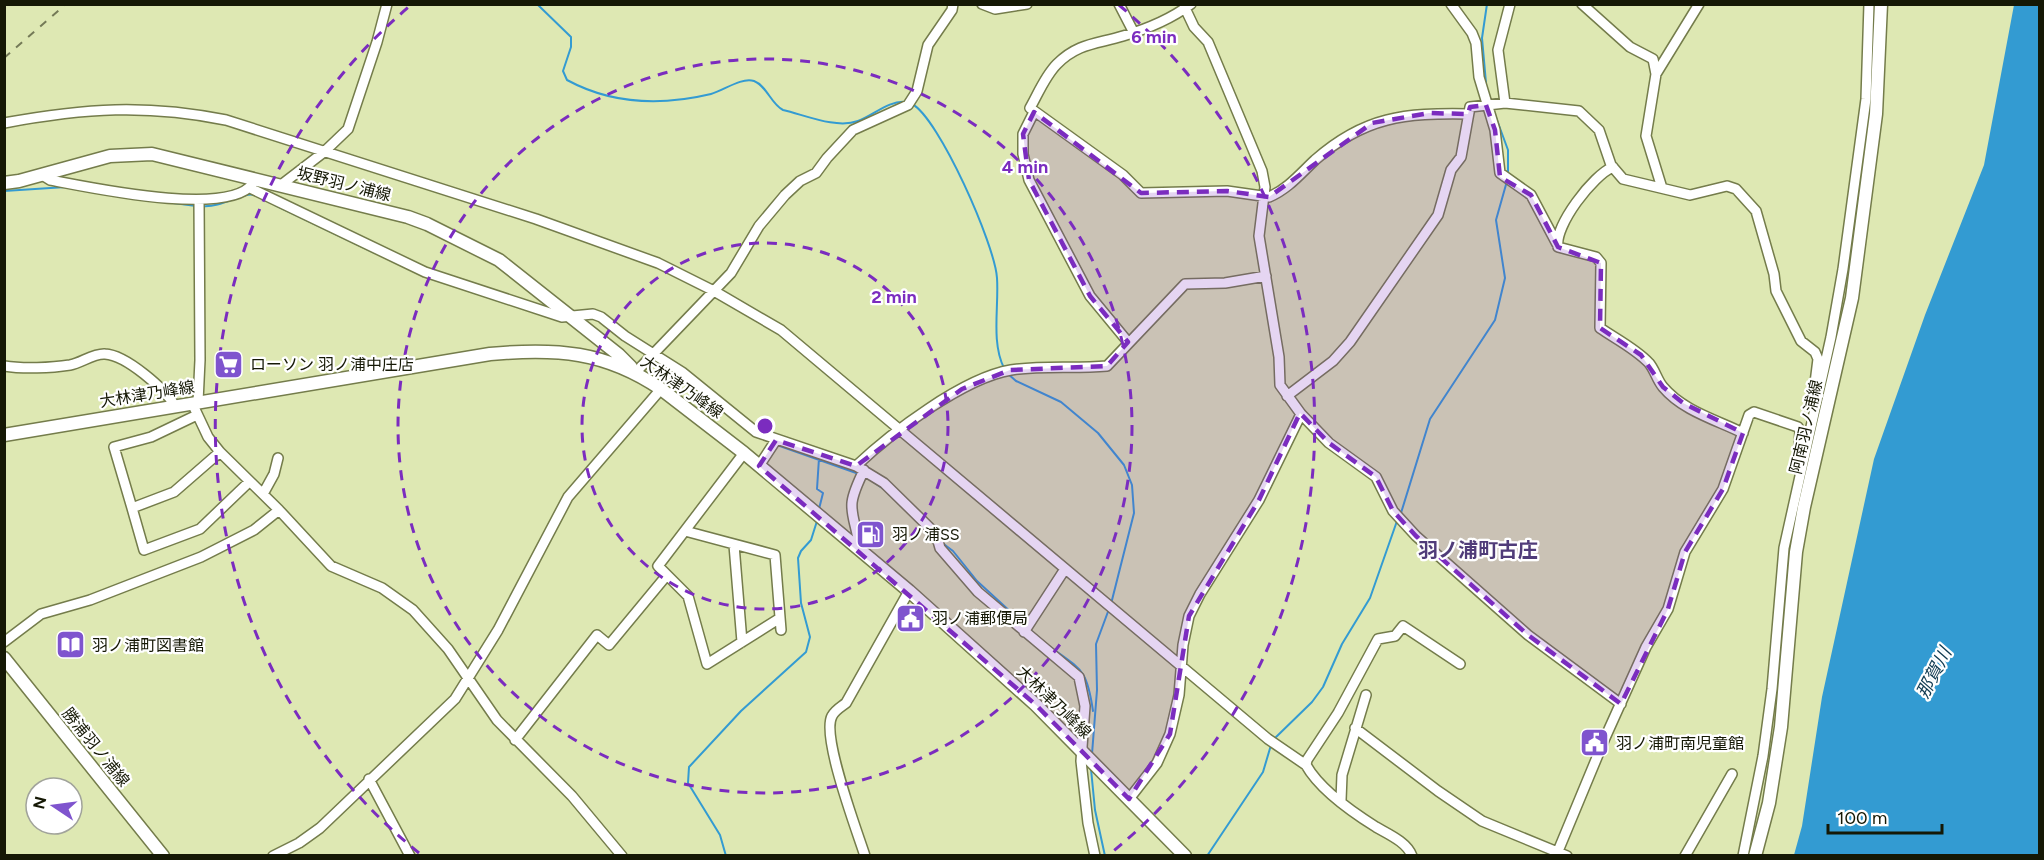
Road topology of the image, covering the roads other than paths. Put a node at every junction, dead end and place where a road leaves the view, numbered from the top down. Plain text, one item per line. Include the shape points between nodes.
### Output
1 (387, 4) edge
2 (953, 4) edge
3 (982, 4) edge
4 (1027, 4) edge
5 (1119, 4) edge
6 (1451, 4) edge
7 (1510, 4) edge
8 (1582, 4) edge
9 (1699, 4) edge
10 (1869, 4) edge
11 (1881, 4) edge
12 (1188, 6) edge
13 (1134, 33) junction
14 (1656, 74) junction
15 (1504, 103) junction
16 (1486, 105) junction
17 (1034, 112) junction
18 (1468, 114) junction
19 (4, 123) edge
20 (324, 152) junction
21 (1613, 167) junction
22 (42, 175) junction
23 (4, 183) edge
24 (253, 183) junction
25 (281, 184) junction
26 (1662, 188) junction
27 (1263, 196) junction
28 (199, 200) junction
29 (1557, 244) junction
30 (1266, 276) junction
31 (714, 291) junction
32 (571, 317) junction
33 (1128, 342) junction
34 (651, 356) junction
35 (4, 366) edge
36 (635, 371) junction
37 (661, 389) junction
38 (1819, 395) junction
39 (1287, 396) junction
40 (195, 403) junction
41 (175, 406) junction
42 (1301, 414) junction
43 (197, 416) junction
44 (900, 430) junction
45 (1743, 434) junction
46 (4, 435) edge
47 (776, 440) junction
48 (220, 452) junction
49 (1805, 452) junction
50 (744, 453) junction
51 (278, 458) dead end
52 (759, 466) junction
53 (860, 468) junction
54 (249, 482) junction
55 (263, 494) junction
56 (132, 508) junction
57 (279, 510) junction
58 (685, 531) junction
59 (734, 545) junction
60 (860, 549) junction
61 (1065, 569) junction
62 (667, 575) junction
63 (909, 591) junction
64 (780, 618) junction
65 (1027, 629) junction
66 (781, 630) dead end
67 (4, 642) edge
68 (742, 642) junction
69 (4, 658) edge
70 (1460, 664) dead end
71 (1183, 667) junction
72 (468, 681) junction
73 (1366, 695) dead end
74 (1620, 704) junction
75 (1355, 728) junction
76 (515, 740) junction
77 (1085, 754) junction
78 (1306, 765) junction
79 (1732, 774) dead end
80 (369, 779) junction
81 (1130, 799) junction
82 (1341, 800) junction
83 (1560, 854) edge
84 (163, 855) edge
85 (273, 855) edge
86 (410, 855) edge
87 (622, 855) edge
88 (866, 855) edge
89 (1095, 855) edge
90 (1185, 855) edge
91 (1412, 855) edge
92 (1685, 855) edge
93 (1743, 855) edge
94 (1755, 855) edge

1 - 20 street via 353,120
2 - 31 street via 928,45 917,91 910,102 853,130 816,173 800,181 759,226 731,273
3 - 4 street via 995,9
5 - 13 street
6 - 16 street via 1476,43
7 - 15 street via 1498,50
8 - 14 street via 1630,47 1653,59
9 - 14 street
10 - 38 street via 1866,99 1843,269
11 - 94 main road, 阿南羽ノ浦線 via 1876,114 1852,298 1804,507 1781,727 1769,803
12 - 13 street
12 - 27 street via 1194,27 1208,42 1262,171
13 - 17 street via 1095,41 1069,54 1055,66 1030,108
14 - 26 street via 1646,136
15 - 16 street
15 - 21 street via 1584,113 1604,138
16 - 18 street via 1470,107
16 - 29 street via 1495,130 1500,173 1531,195
17 - 27 street via 1123,175 1141,193 1227,191
17 - 33 street via 1023,134 1029,180 1090,296
18 - 27 street via 1429,113 1372,123 1350,134 1294,182 1274,195
18 - 39 street via 1461,157 1451,170 1437,215 1350,342 1333,361
19 - 20 street via 89,110 137,108 226,120
20 - 25 street
20 - 31 street via 536,219 658,263
21 - 26 street via 1623,179
21 - 29 street via 1583,190
22 - 23 main road, 坂野羽ノ浦線
22 - 24 main road, 坂野羽ノ浦線 via 110,156 133,154 172,158
22 - 28 street via 113,191
24 - 25 main road, 坂野羽ノ浦線
24 - 28 street via 222,199
24 - 32 street via 425,272 513,303
25 - 32 main road, 坂野羽ノ浦線 via 408,217 457,237 499,260
26 - 38 street via 1690,195 1727,186 1751,203 1776,291 1801,341 1818,359 1814,392
27 - 30 street via 1259,236
28 - 40 street via 200,360
29 - 45 street via 1564,250 1596,257 1601,263 1600,328 1641,355 1663,387 1683,403
30 - 33 street via 1185,284
30 - 39 street via 1280,385
31 - 34 street
31 - 44 street via 780,330
32 - 34 street via 601,317
32 - 36 main road, 坂野羽ノ浦線
33 - 44 street via 1107,366 1055,365 1006,371 962,388
34 - 36 street
34 - 47 street via 682,372 750,428
35 - 41 street via 71,364 112,355 155,382
36 - 37 main road, 大林津乃峰線
36 - 40 main road, 大林津乃峰線 via 585,357 527,351
37 - 50 main road, 大林津乃峰線
37 - 72 street via 568,497
38 - 49 street
39 - 42 street
40 - 41 main road, 大林津乃峰線
40 - 43 street
41 - 46 main road, 大林津乃峰線
42 - 71 street via 1259,500 1200,594 1183,645
42 - 74 street via 1329,443 1376,477 1399,518 1528,635
43 - 48 street
43 - 56 street via 151,437 114,447
44 - 53 street
44 - 61 street
45 - 49 street via 1749,415 1754,412 1798,427 1799,448
45 - 74 street via 1723,489 1685,552 1668,609
47 - 52 street
47 - 53 street
48 - 54 street
48 - 56 street via 174,492
49 - 93 street via 1784,548 1772,689
50 - 52 main road, 大林津乃峰線
50 - 58 street
51 - 55 street
52 - 60 main road, 大林津乃峰線
53 - 60 street via 850,506
53 - 65 street via 892,489 978,592
54 - 55 street
54 - 56 street via 200,529 144,550
55 - 57 street
57 - 67 street via 254,530 201,557 90,600 41,614
57 - 72 street via 331,566 382,588 413,610 448,649
58 - 59 street
58 - 62 street via 658,566
59 - 64 street via 775,555
59 - 68 street
60 - 63 main road, 大林津乃峰線
61 - 65 street
61 - 71 street
62 - 68 street via 688,596 707,664
62 - 76 street via 609,645 597,635
63 - 77 main road, 大林津乃峰線
63 - 88 street via 853,692 831,717 835,758
64 - 66 street
64 - 68 street
65 - 77 street via 1079,678 1085,706
69 - 84 main road, 勝浦羽ノ浦線
70 - 78 street via 1403,626 1395,636 1378,639
71 - 78 street
71 - 81 street via 1167,745
72 - 76 street
72 - 80 street via 455,699
73 - 75 street
74 - 83 street
75 - 82 street via 1342,775
75 - 83 street via 1482,821
76 - 87 street via 572,795
77 - 81 main road, 大林津乃峰線
77 - 89 street via 1088,823
78 - 82 street
79 - 92 street
80 - 85 street via 320,828 300,843
80 - 86 street
81 - 90 main road, 大林津乃峰線
82 - 91 street via 1408,847

